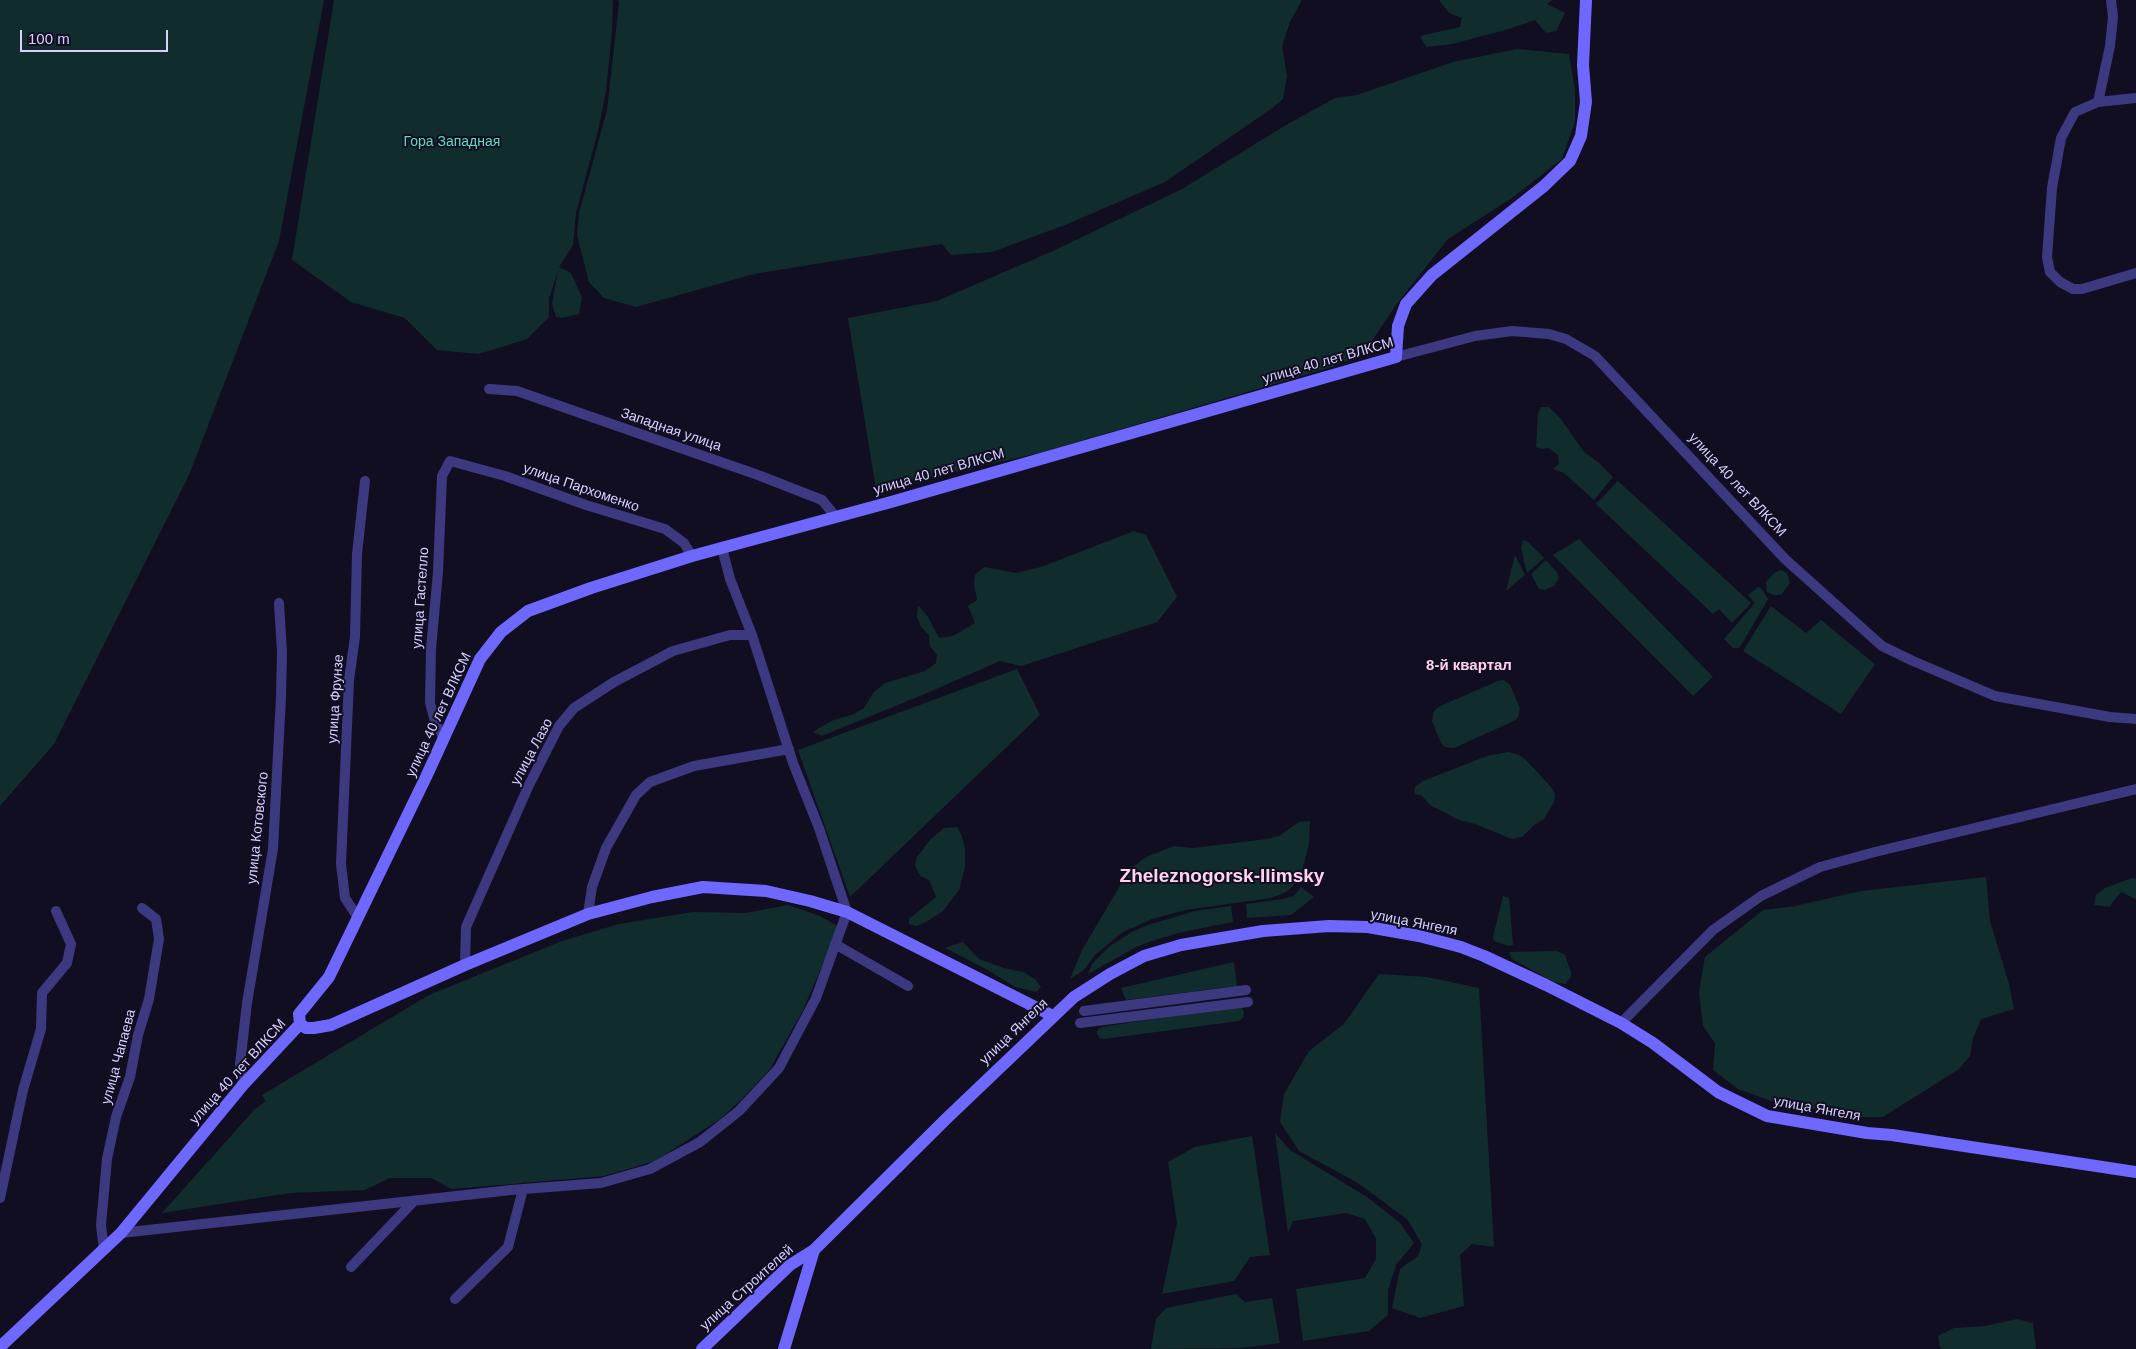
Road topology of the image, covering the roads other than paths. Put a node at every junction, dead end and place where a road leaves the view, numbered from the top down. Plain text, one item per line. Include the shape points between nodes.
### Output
1 (1586, 0) edge
2 (2111, 0) edge
3 (2136, 98) edge
4 (2098, 102) junction
5 (2136, 273) edge
6 (1396, 357) junction
7 (489, 389) dead end
8 (450, 461) joint
9 (365, 482) dead end
10 (835, 516) junction
11 (722, 548) junction
12 (692, 556) junction
13 (279, 602) dead end
14 (752, 634) junction
15 (2136, 719) edge
16 (443, 736) junction
17 (789, 749) junction
18 (2136, 789) edge
19 (142, 908) dead end
20 (56, 911) dead end
21 (847, 912) junction
22 (588, 914) junction
23 (358, 916) junction
24 (835, 944) junction
25 (465, 965) junction
26 (908, 986) dead end
27 (1246, 990) dead end
28 (1248, 1002) dead end
29 (1084, 1011) dead end
30 (1052, 1016) junction
31 (1080, 1023) dead end
32 (300, 1024) junction
33 (1621, 1024) junction
34 (243, 1085) junction
35 (2136, 1172) edge
36 (523, 1189) junction
37 (0, 1198) edge
38 (414, 1201) junction
39 (121, 1233) junction
40 (104, 1250) junction
41 (814, 1250) junction
42 (351, 1267) dead end
43 (455, 1299) dead end
44 (0, 1346) edge
45 (702, 1349) edge
46 (784, 1349) edge

1 - 6 street via 1583,65 1586,102 1581,136 1570,160 1544,186 1432,275 1406,304 1398,326
2 - 4 street via 2110,46
3 - 4 street
4 - 5 street via 2075,112 2061,138 2052,188 2047,257 2050,272 2073,289
6 - 10 street, улица 40 лет ВЛКСМ
6 - 15 street, улица 40 лет ВЛКСМ via 1475,336 1512,331 1566,339 1595,356 1785,559 1882,646 1995,696
7 - 10 street, Западная улица via 517,391 758,475 822,500
8 - 12 street, улица Пархоменко via 665,529 684,543
8 - 16 street, улица Гастелло via 442,476 430,703
9 - 23 street, улица Фрунзе via 349,680 341,864 345,898
10 - 11 street, улица 40 лет ВЛКСМ
11 - 12 street, улица 40 лет ВЛКСМ
11 - 14 street via 730,579
12 - 16 street, улица 40 лет ВЛКСМ via 528,611 501,632 480,659
13 - 34 street, улица Котовского via 282,698 273,849 247,1003 240,1064
14 - 17 street
14 - 25 street, улица Лазо via 730,635 673,652 614,682 574,708 559,726 529,785 466,927
16 - 23 street, улица 40 лет ВЛКСМ
17 - 21 street
17 - 22 street via 694,766 650,782 636,795 606,848 592,887
18 - 33 street via 1820,867 1762,896 1713,930
19 - 40 street, улица Чапаева via 156,919 159,939 149,999 107,1159 101,1225
20 - 37 street via 71,944 67,963 42,993 41,1028 23,1090
21 - 22 street via 766,891 703,887
21 - 24 street
21 - 30 street
22 - 25 street
23 - 32 street, улица 40 лет ВЛКСМ via 329,977 299,1014
24 - 26 street
24 - 36 street via 816,998 779,1068 739,1110 700,1142 650,1169 608,1181
25 - 32 street via 331,1025 306,1028
27 - 29 street
28 - 31 street
30 - 33 street, улица Янгеля via 1074,997 1144,956 1181,945 1263,931 1329,926 1368,927 1460,947
30 - 41 street, улица Янгеля
32 - 34 street, улица 40 лет ВЛКСМ
33 - 35 street, улица Янгеля via 1718,1092 1767,1116
34 - 39 street, улица 40 лет ВЛКСМ
36 - 38 street
36 - 43 street via 508,1247
38 - 39 street
38 - 42 street
39 - 40 street, улица 40 лет ВЛКСМ
40 - 44 street, улица 40 лет ВЛКСМ
41 - 45 street, улица Строителей via 790,1265
41 - 46 street

